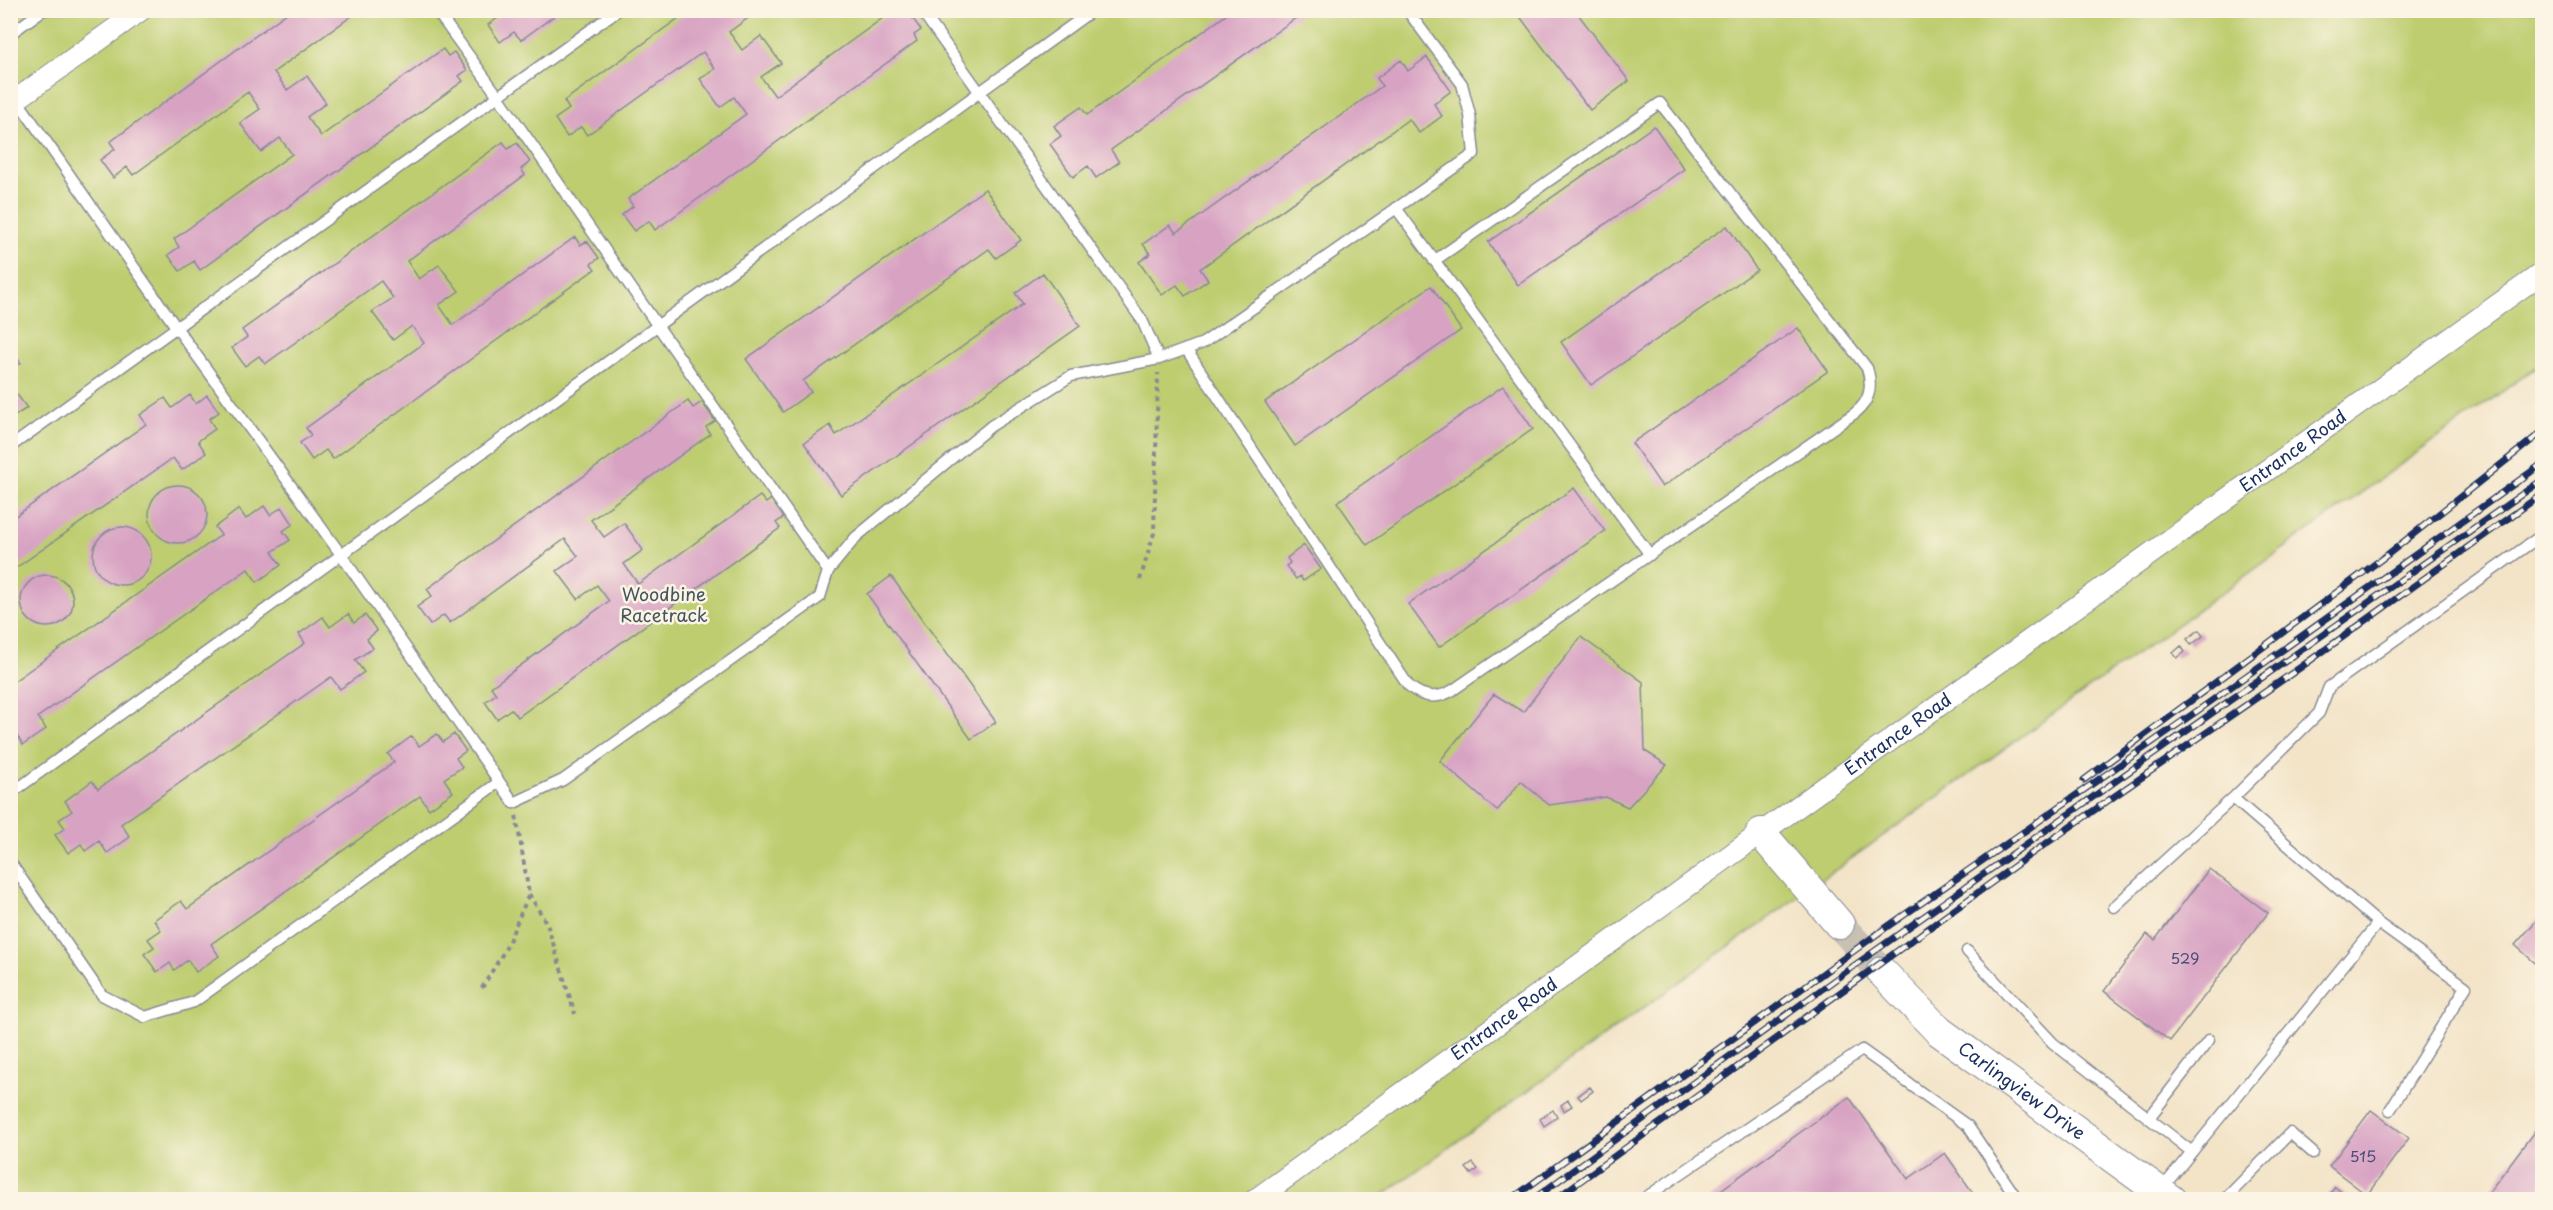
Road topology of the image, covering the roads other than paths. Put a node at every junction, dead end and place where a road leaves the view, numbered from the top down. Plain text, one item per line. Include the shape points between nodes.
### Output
1 (44, 10) edge
2 (141, 10) edge
3 (436, 10) edge
4 (618, 10) edge
5 (921, 10) edge
6 (1093, 10) edge
7 (1407, 10) edge
8 (10, 34) edge
9 (979, 92) junction
10 (498, 96) junction
11 (13, 98) edge
12 (1396, 208) junction
13 (1434, 261) junction
14 (2542, 273) edge
15 (657, 325) junction
16 (176, 327) junction
17 (1186, 349) junction
18 (1159, 359) junction
19 (10, 447) edge
20 (2542, 535) edge
21 (1650, 555) junction
22 (342, 556) junction
23 (828, 571) junction
24 (499, 782) junction
25 (10, 794) edge
26 (2233, 798) junction
27 (1761, 833) junction
28 (10, 862) edge
29 (2114, 908) dead end
30 (2378, 923) junction
31 (1839, 924) tunnel mouth
32 (1967, 951) dead end
33 (1882, 972) tunnel mouth
34 (2209, 1040) dead end
35 (2390, 1110) dead end
36 (2149, 1118) junction
37 (2192, 1152) junction
38 (2313, 1153) dead end
39 (2161, 1197) edge
40 (1255, 1200) edge
41 (1642, 1200) edge
42 (2018, 1200) edge
43 (2224, 1200) edge

1 - 8 lane
2 - 11 street
3 - 10 lane
4 - 10 lane
5 - 9 lane
6 - 9 lane
7 - 12 lane via 1462,84 1474,154
9 - 15 lane
9 - 18 lane via 1142,320
10 - 15 lane
10 - 16 lane
11 - 16 lane
12 - 13 lane
12 - 17 lane via 1203,343
13 - 21 lane
13 - 21 lane via 1660,103 1867,368 1871,388 1863,407
14 - 27 street, Entrance Road
15 - 22 lane
15 - 23 lane
16 - 19 lane
16 - 22 lane
17 - 18 lane
17 - 21 lane via 1408,685 1425,696 1445,695
18 - 23 lane via 1071,376 991,426 855,537
20 - 26 lane via 2329,687 2319,713
22 - 24 lane
22 - 25 lane
23 - 24 lane via 820,597 563,780 514,803
24 - 28 lane via 194,1002 145,1017 102,995
26 - 29 lane
26 - 30 lane
27 - 31 street
27 - 40 street, Entrance Road
30 - 35 lane via 2466,987
30 - 37 lane
32 - 36 lane via 2053,1043
33 - 39 street, Carlingview Drive via 1939,1031
34 - 36 lane
36 - 37 lane
37 - 39 lane
38 - 43 lane via 2290,1134
41 - 42 lane via 1862,1050 1968,1126

